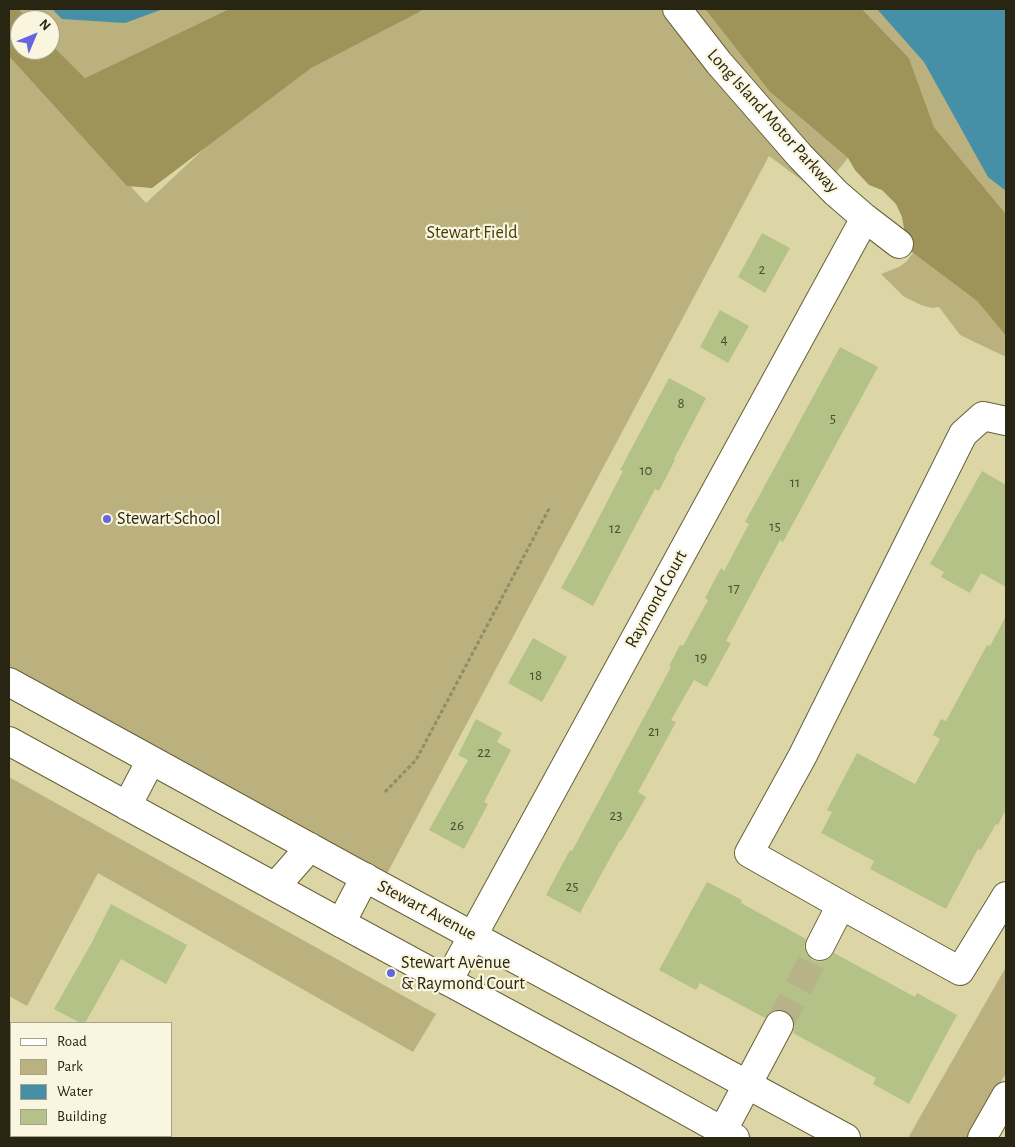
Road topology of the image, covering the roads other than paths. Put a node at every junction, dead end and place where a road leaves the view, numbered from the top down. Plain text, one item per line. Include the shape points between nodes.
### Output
1 (676, 9) edge
2 (865, 218) junction
3 (899, 244) dead end
4 (1006, 421) edge
5 (9, 682) edge
6 (9, 741) edge
7 (151, 760) junction
8 (128, 806) junction
9 (310, 847) junction
10 (365, 877) junction
11 (275, 887) junction
12 (1006, 896) edge
13 (841, 906) junction
14 (341, 924) junction
15 (473, 935) junction
16 (820, 946) tunnel mouth
17 (448, 981) junction
18 (778, 1025) tunnel mouth
19 (747, 1084) junction
20 (1006, 1096) edge
21 (728, 1135) edge
22 (846, 1138) edge
23 (982, 1138) edge

1 - 2 main road, Long Island Motor Parkway via 800,156
2 - 3 main road, Long Island Motor Parkway
2 - 15 main road, Raymond Court
4 - 13 main road via 983,416 963,434 802,757 749,853
5 - 7 main road, Stewart Avenue
6 - 8 main road
7 - 8 main road
7 - 9 main road, Stewart Avenue
8 - 11 main road
9 - 10 main road, Stewart Avenue
9 - 11 main road
10 - 14 main road
10 - 15 main road, Stewart Avenue
11 - 14 main road
12 - 13 main road via 960,971
13 - 16 main road
14 - 17 main road
15 - 17 main road, Raymond Court
15 - 19 main road, Stewart Avenue
17 - 21 main road
18 - 19 main road
19 - 21 main road
19 - 22 main road, Stewart Avenue
20 - 23 main road

